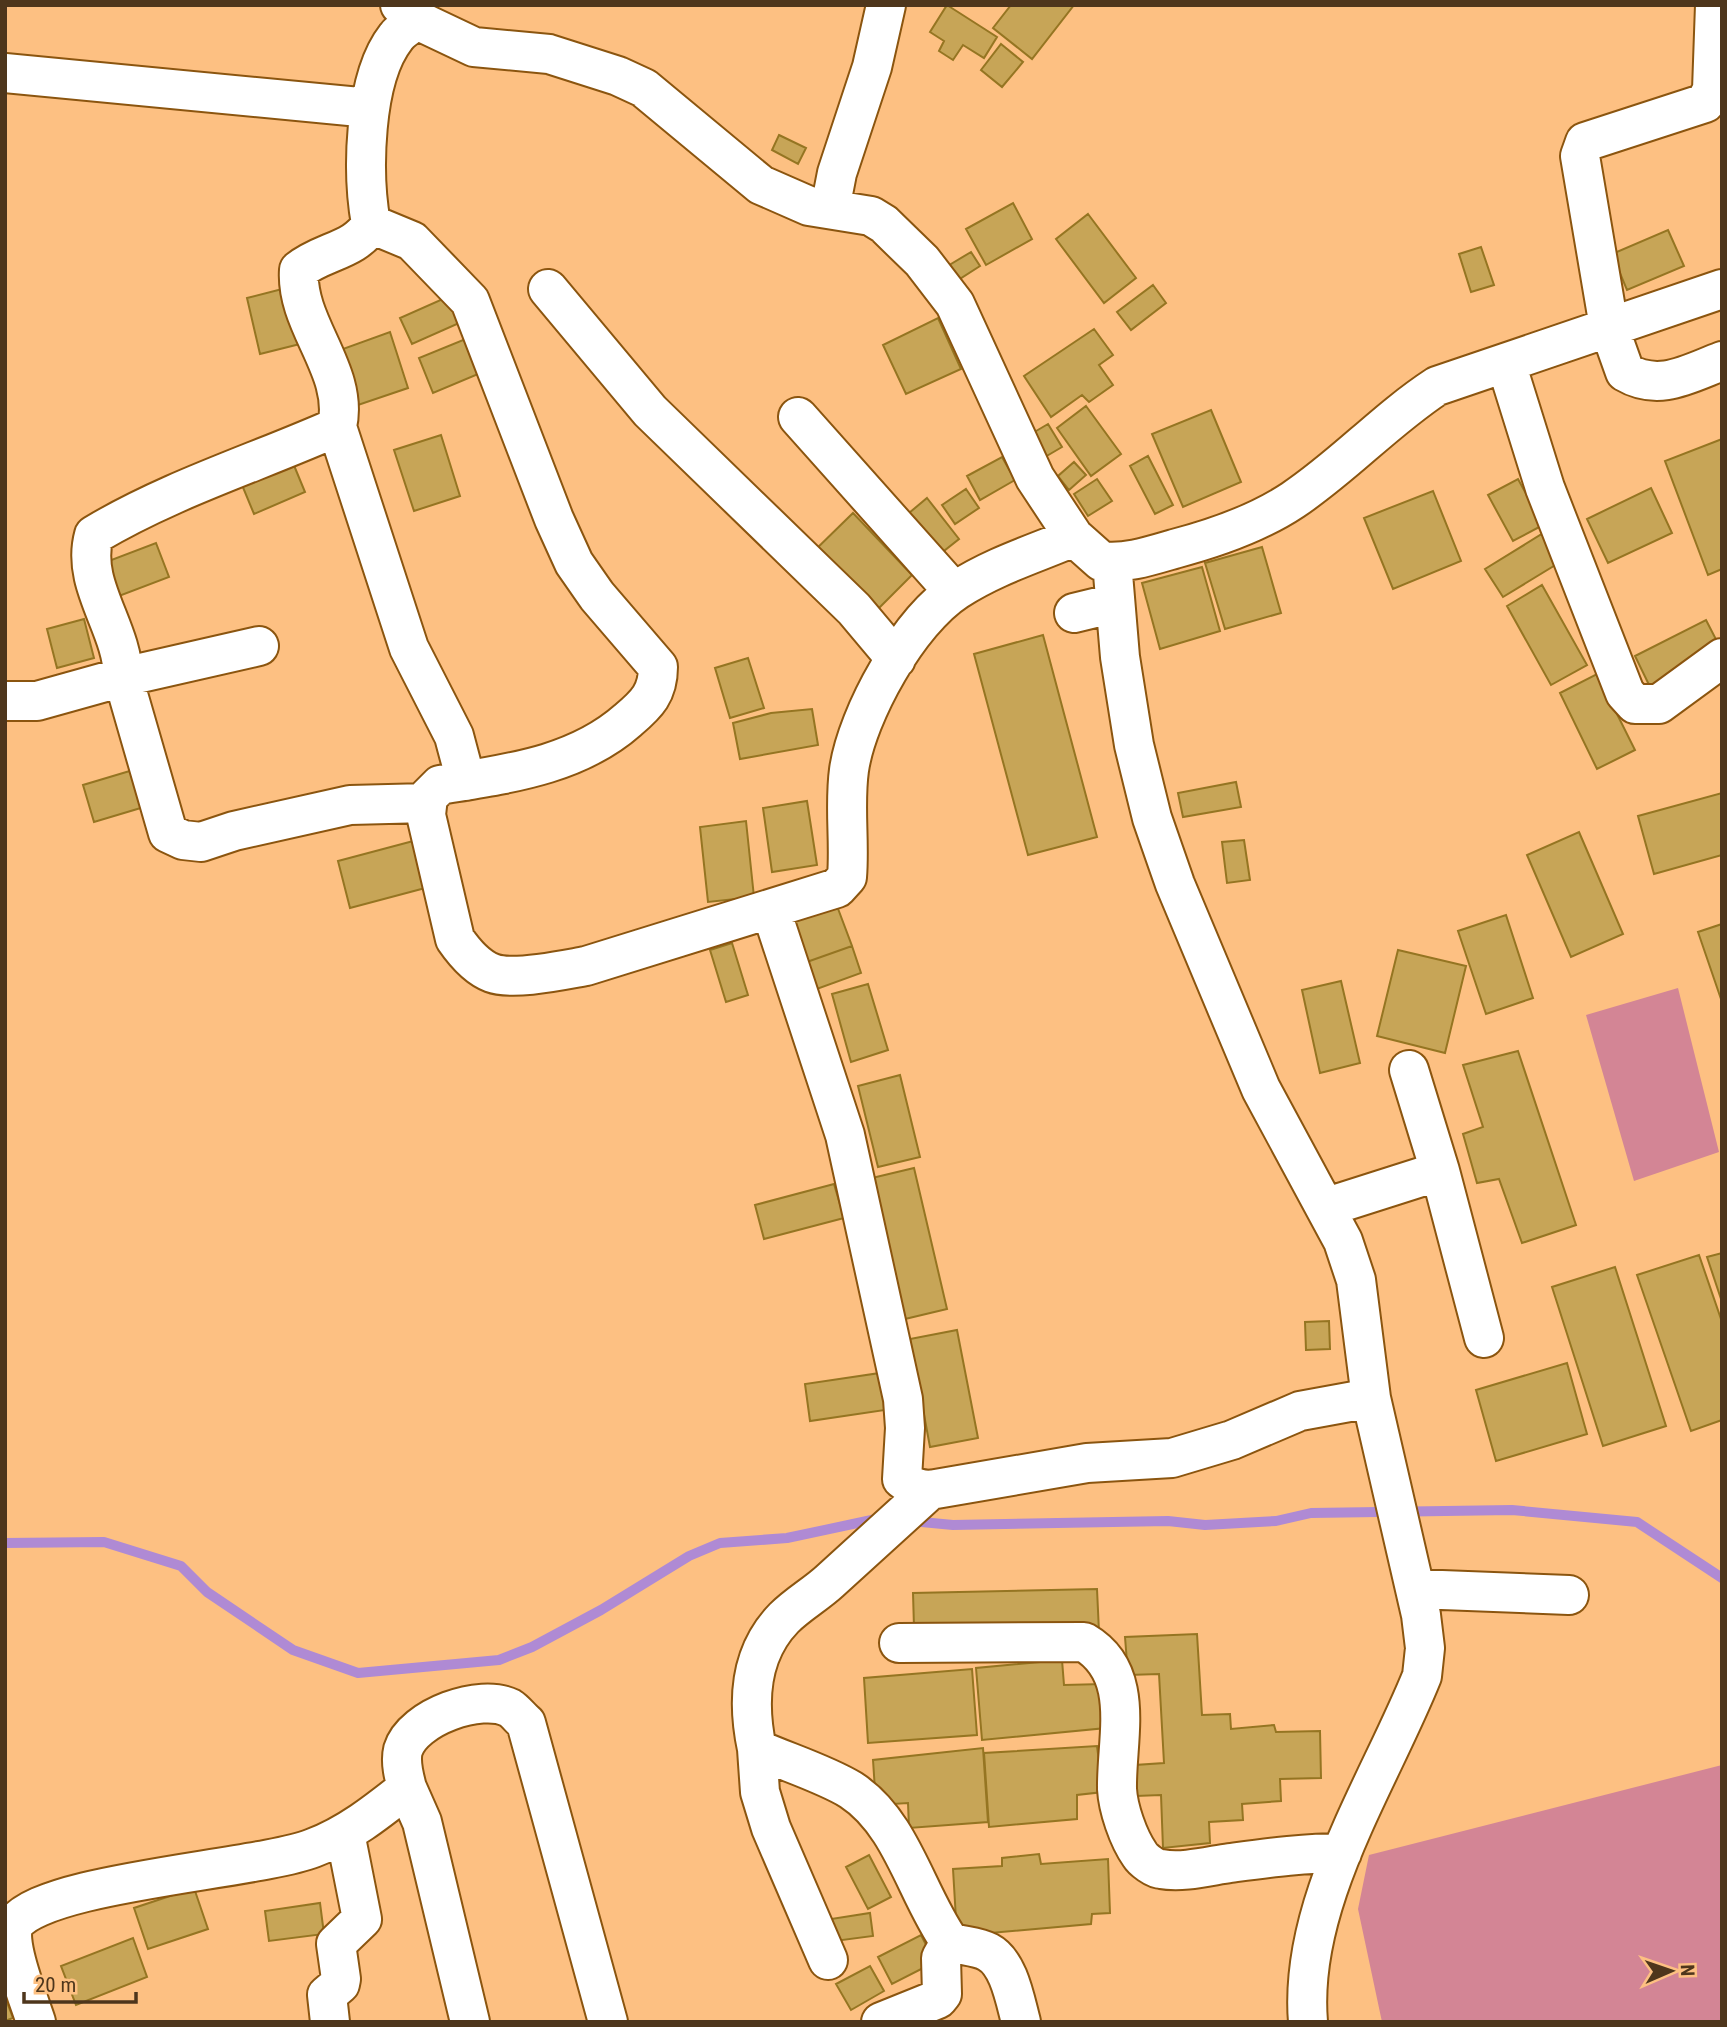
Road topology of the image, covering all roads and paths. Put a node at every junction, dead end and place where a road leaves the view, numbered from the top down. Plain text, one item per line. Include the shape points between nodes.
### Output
1 (886, 5) edge
2 (1715, 5) edge
3 (409, 13) edge
4 (5, 73) edge
5 (370, 108) junction
6 (830, 209) junction
7 (371, 224) junction
8 (548, 289) dead end
9 (1722, 289) edge
10 (1609, 327) junction
11 (1722, 361) edge
12 (1506, 363) junction
13 (798, 417) dead end
14 (337, 427) junction
15 (1074, 537) junction
16 (1112, 562) junction
17 (954, 592) junction
18 (1115, 603) junction
19 (1074, 613) dead end
20 (259, 646) dead end
21 (1722, 658) edge
22 (896, 659) junction
23 (123, 677) junction
24 (5, 701) edge
25 (466, 781) junction
26 (427, 803) junction
27 (771, 910) junction
28 (1409, 1070) dead end
29 (1440, 1171) junction
30 (1327, 1207) junction
31 (1483, 1338) dead end
32 (1371, 1398) junction
33 (930, 1490) junction
34 (1416, 1589) junction
35 (1569, 1595) dead end
36 (899, 1643) dead end
37 (757, 1749) junction
38 (407, 1788) junction
39 (345, 1833) junction
40 (1342, 1853) junction
41 (950, 1942) junction
42 (828, 1960) dead end
43 (36, 2022) edge
44 (330, 2022) edge
45 (470, 2022) edge
46 (608, 2022) edge
47 (881, 2022) edge
48 (1021, 2022) edge
49 (1308, 2022) edge

1 - 6 street
2 - 10 street via 1712,90 1705,103 1585,142 1580,156
3 - 5 street via 385,56
3 - 6 street via 474,47 549,54 618,76 644,89 761,185 786,198
4 - 5 street
5 - 7 street via 365,155
6 - 15 street via 871,216 884,223 922,261 955,304 1035,478
7 - 14 street via 364,236 299,270 305,310 337,390
7 - 25 street via 412,241 470,301 574,563 605,607 658,667 659,685 649,702 594,745 558,761
8 - 22 street via 650,411 854,609
9 - 10 street
10 - 11 street via 1625,372 1640,381 1665,383
10 - 12 street
12 - 16 street via 1456,378 1419,397 1317,483 1270,514 1182,547
12 - 21 street via 1545,488 1625,693 1635,704 1659,704
13 - 17 street
14 - 23 street via 222,473 94,535 90,550 94,575 121,652
14 - 25 street via 409,648 454,736
15 - 16 street via 1101,561
15 - 17 street via 1002,564
16 - 18 street
17 - 22 street via 929,615
18 - 19 street
18 - 30 street via 1134,746 1175,884 1261,1089
20 - 23 street
22 - 27 street via 854,740 846,807 848,877 817,897
23 - 24 street via 37,701
23 - 26 street via 168,833 183,840 201,842 351,805
25 - 26 street via 440,785
26 - 27 street via 455,939 466,954 493,974 586,966
27 - 33 street via 845,1135 858,1189 903,1399 902,1479 917,1489
28 - 29 street
29 - 30 street
29 - 31 street
30 - 32 street via 1356,1280
32 - 33 street via 1300,1411 1232,1440 1172,1458 1087,1463
32 - 34 street
33 - 37 street via 825,1586 785,1616 771,1634 751,1684
34 - 35 street
34 - 40 street via 1425,1648 1422,1676
36 - 40 street via 1084,1642 1100,1651 1116,1680 1122,1721 1117,1791 1126,1825 1140,1856 1159,1870 1301,1853
37 - 41 street via 851,1790 889,1827
37 - 42 street via 760,1792 771,1828
38 - 39 street
38 - 45 street via 422,1822
38 - 46 street via 403,1750 428,1718 483,1703 510,1708 526,1723
39 - 43 street via 313,1849 141,1880 24,1912 12,1928 12,1944
39 - 44 street via 362,1919 336,1944 341,1979 327,1995
40 - 49 street via 1311,1956
41 - 47 street via 941,1958 939,1999
41 - 48 street via 985,1950 996,1958 1009,1981

